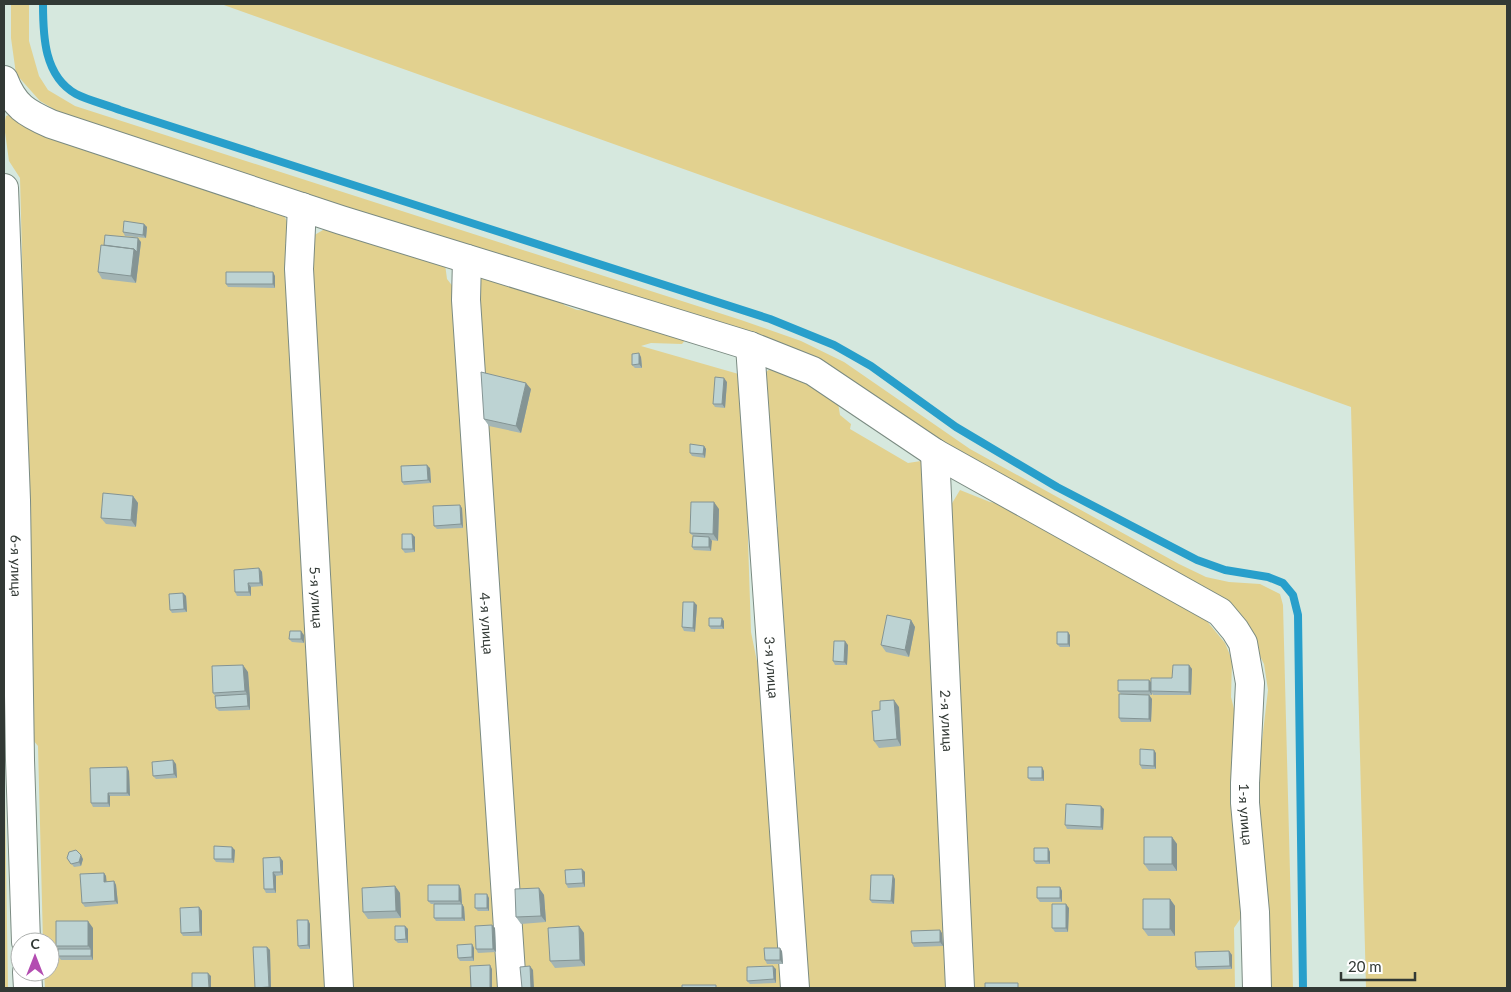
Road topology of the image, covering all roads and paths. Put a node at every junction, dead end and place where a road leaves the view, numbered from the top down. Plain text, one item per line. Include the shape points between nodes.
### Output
1 (4, 80) edge
2 (4, 188) edge
3 (302, 207) junction
4 (467, 259) junction
5 (750, 346) junction
6 (935, 453) junction
7 (26, 932) edge
8 (338, 988) edge
9 (512, 988) edge
10 (795, 988) edge
11 (960, 988) edge
12 (1257, 988) edge

1 - 3 street via 24,111 51,124
2 - 7 street, 6-я улица via 16,500
3 - 4 street
3 - 8 street, 5-я улица via 299,270
4 - 5 street
4 - 9 street, 4-я улица via 466,300
5 - 6 street via 813,371
5 - 10 street, 3-я улица
6 - 11 street, 2-я улица
6 - 12 street, 1-я улица via 1220,612 1243,643 1250,683 1245,803 1256,912

